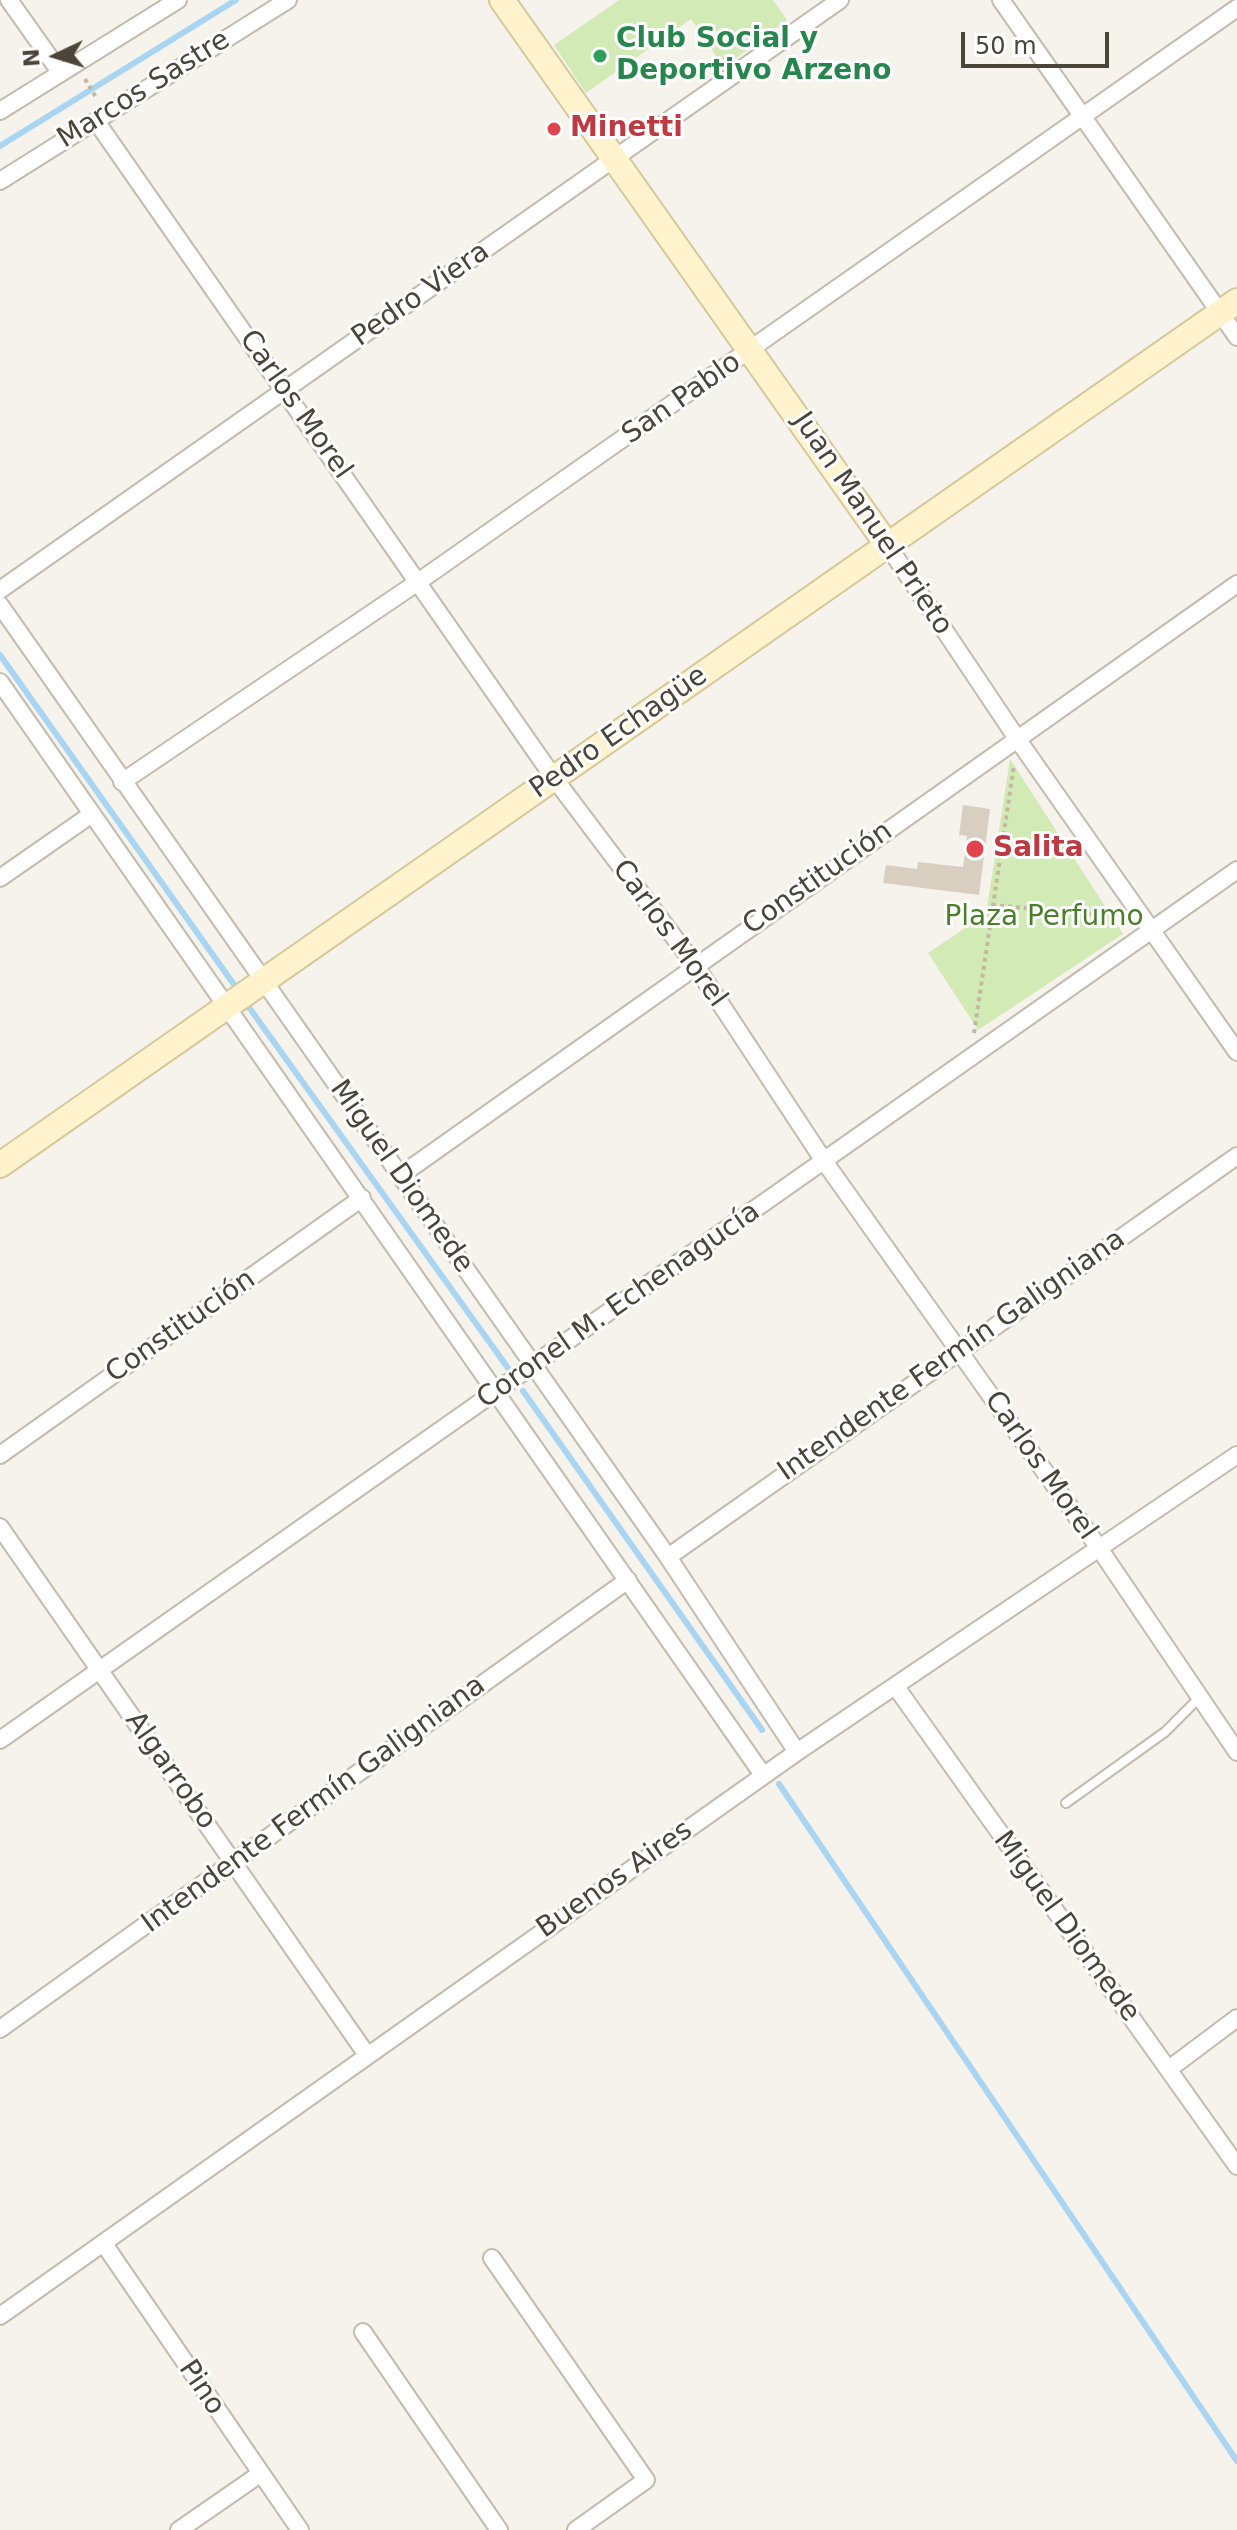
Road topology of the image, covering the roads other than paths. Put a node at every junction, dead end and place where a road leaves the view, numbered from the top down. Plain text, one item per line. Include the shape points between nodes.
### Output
1 (9, 0) edge
2 (178, 0) edge
3 (288, 0) edge
4 (502, 0) edge
5 (840, 0) edge
6 (1001, 0) edge
7 (1237, 8) edge
8 (60, 72) junction
9 (0, 111) edge
10 (1083, 117) junction
11 (96, 121) junction
12 (613, 161) junction
13 (0, 181) edge
14 (1228, 307) edge
15 (1237, 337) edge
16 (752, 350) junction
17 (285, 390) junction
18 (888, 546) junction
19 (418, 582) junction
20 (1237, 584) edge
21 (0, 590) edge
22 (0, 605) edge
23 (0, 682) edge
24 (1018, 740) junction
25 (554, 778) junction
26 (122, 782) junction
27 (92, 814) junction
28 (1237, 870) edge
29 (0, 878) edge
30 (1149, 924) junction
31 (695, 965) junction
32 (262, 982) junction
33 (229, 1006) junction
34 (1237, 1052) edge
35 (1237, 1156) edge
36 (824, 1161) junction
37 (0, 1165) edge
38 (401, 1175) junction
39 (362, 1198) junction
40 (958, 1350) junction
41 (533, 1364) junction
42 (497, 1392) junction
43 (0, 1455) edge
44 (1237, 1455) edge
45 (0, 1527) edge
46 (1099, 1548) junction
47 (668, 1557) junction
48 (628, 1580) junction
49 (98, 1671) junction
50 (896, 1687) junction
51 (1199, 1698) junction
52 (0, 1740) edge
53 (797, 1752) junction
54 (1237, 1752) edge
55 (763, 1775) junction
56 (1066, 1803) dead end
57 (234, 1862) junction
58 (1237, 2018) edge
59 (0, 2029) edge
60 (367, 2055) junction
61 (1169, 2069) junction
62 (1237, 2166) edge
63 (104, 2244) junction
64 (492, 2258) dead end
65 (0, 2316) edge
66 (363, 2332) dead end
67 (260, 2474) junction
68 (179, 2530) edge
69 (300, 2530) edge
70 (499, 2530) edge
71 (576, 2530) edge

1 - 8 street
2 - 8 street, Marcos Sastre
3 - 11 street, Marcos Sastre
4 - 12 street, Juan Manuel Prieto
5 - 12 street, Pedro Viera
6 - 10 street
7 - 10 street, San Pablo
8 - 9 street, Marcos Sastre
10 - 14 street
10 - 16 street, San Pablo
11 - 13 street, Marcos Sastre
11 - 17 street, Carlos Morel
12 - 16 street, Juan Manuel Prieto
12 - 17 street, Pedro Viera
14 - 15 street
14 - 18 street, Pedro Echagüe
16 - 18 street, Juan Manuel Prieto
16 - 19 street, San Pablo
17 - 19 street, Carlos Morel
17 - 21 street, Pedro Viera
18 - 24 street, Juan Manuel Prieto
18 - 25 street, Pedro Echagüe
19 - 25 street, Carlos Morel
19 - 26 street, San Pablo
20 - 24 street, Constitución
22 - 26 street, Miguel Diomede
23 - 27 street, Miguel Diomede
24 - 30 street, Juan Manuel Prieto
24 - 31 street, Constitución
25 - 31 street, Carlos Morel
25 - 32 street, Pedro Echagüe
26 - 32 street, Miguel Diomede
27 - 29 street
27 - 33 street, Miguel Diomede
28 - 30 street, Coronel M. Echenagucía
30 - 34 street, Juan Manuel Prieto
30 - 36 street, Coronel M. Echenagucía
31 - 36 street, Carlos Morel
31 - 38 street, Constitución
32 - 33 street, Pedro Echagüe
32 - 38 street, Miguel Diomede
33 - 37 street, Pedro Echagüe
33 - 39 street, Miguel Diomede
35 - 40 street, Intendente Fermín Galigniana
36 - 40 street, Carlos Morel
36 - 41 street, Coronel M. Echenagucía
38 - 41 street, Miguel Diomede
39 - 42 street, Miguel Diomede
39 - 43 street, Constitución
40 - 46 street, Carlos Morel
40 - 47 street, Intendente Fermín Galigniana
41 - 42 street, Coronel M. Echenagucía
41 - 47 street, Miguel Diomede
42 - 48 street, Miguel Diomede
42 - 49 street, Coronel M. Echenagucía
44 - 46 street, Buenos Aires
45 - 49 street, Algarrobo
46 - 50 street, Buenos Aires
46 - 51 street, Carlos Morel
47 - 53 street, Miguel Diomede
48 - 55 street, Miguel Diomede
48 - 57 street, Intendente Fermín Galigniana
49 - 52 street, Coronel M. Echenagucía
49 - 57 street, Algarrobo
50 - 53 street, Buenos Aires
50 - 61 street, Miguel Diomede
51 - 54 street, Carlos Morel
51 - 56 lane via 1165,1732
53 - 55 street, Buenos Aires
55 - 60 street, Buenos Aires
57 - 59 street, Intendente Fermín Galigniana
57 - 60 street, Algarrobo
58 - 61 street
60 - 63 street, Buenos Aires
61 - 62 street, Miguel Diomede
63 - 65 street, Buenos Aires
63 - 67 street, Pino
64 - 71 street via 646,2480
66 - 70 street
67 - 68 street
67 - 69 street, Pino

